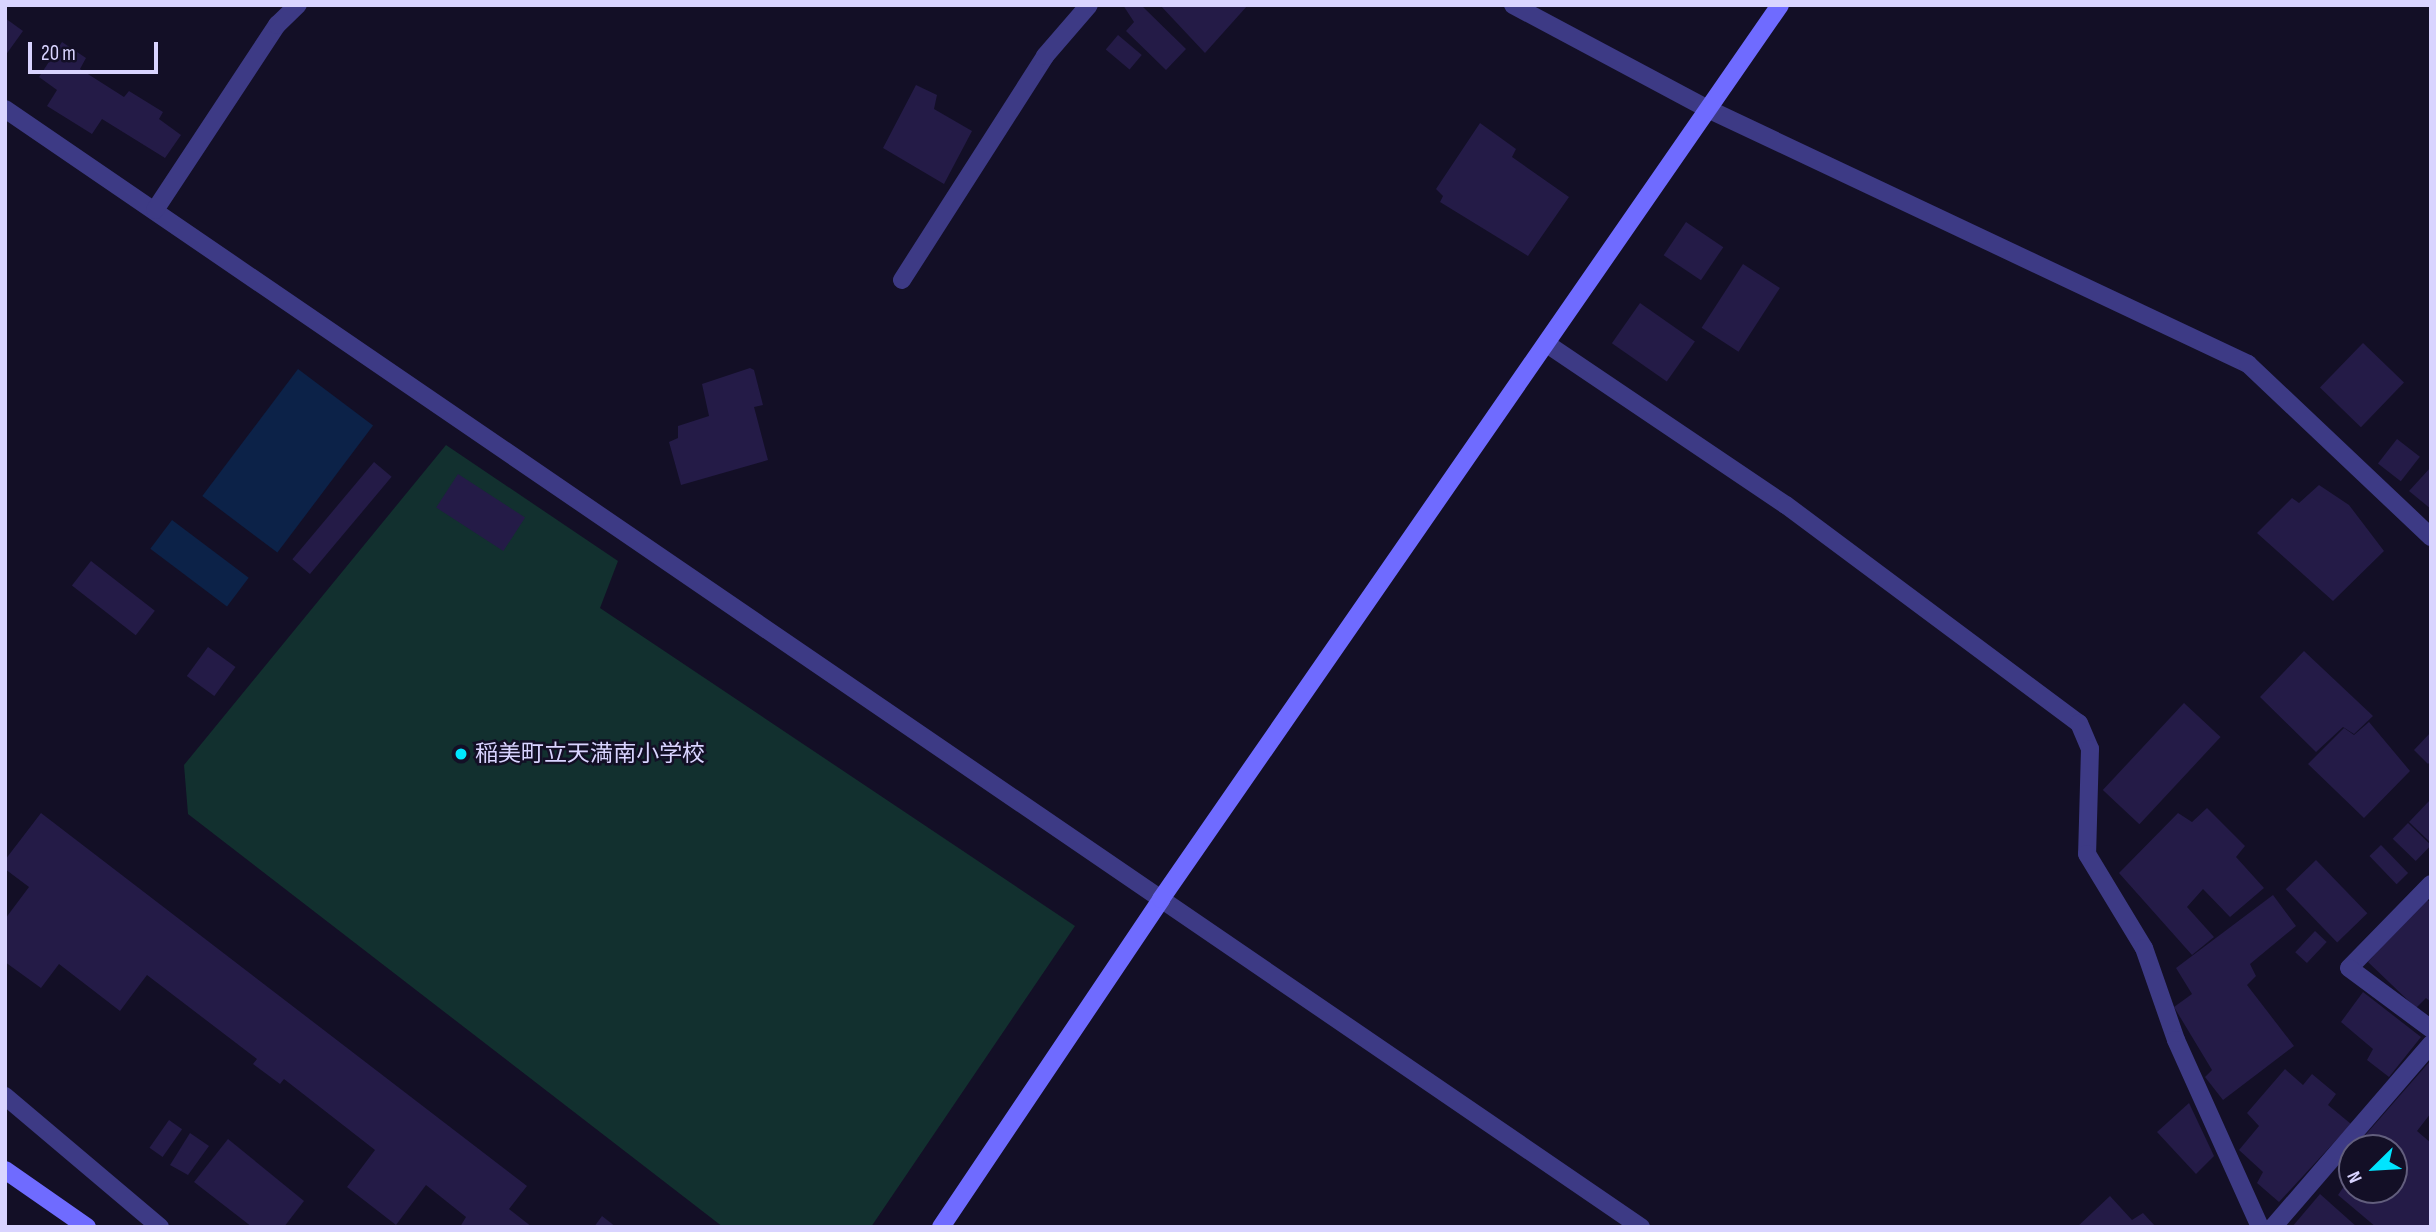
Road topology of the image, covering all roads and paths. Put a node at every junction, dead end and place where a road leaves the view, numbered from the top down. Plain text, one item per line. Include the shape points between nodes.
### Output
1 (298, 5) edge
2 (1089, 5) edge
3 (1513, 5) edge
4 (1780, 5) edge
5 (5, 109) edge
6 (1710, 110) junction
7 (155, 210) junction
8 (902, 280) dead end
9 (1547, 344) junction
10 (2431, 537) edge
11 (2431, 884) edge
12 (1161, 899) junction
13 (2431, 1030) edge
14 (2431, 1044) edge
15 (5, 1096) edge
16 (5, 1170) edge
17 (87, 1227) edge
18 (160, 1227) edge
19 (942, 1227) edge
20 (1641, 1227) edge
21 (2260, 1227) edge
22 (2273, 1227) edge

1 - 7 street via 277,25
2 - 8 street via 1045,56
3 - 6 street
4 - 6 street
5 - 7 street
6 - 9 street
6 - 10 street via 2248,364
7 - 12 street
9 - 12 street
9 - 21 street via 1786,505 2079,723 2090,749 2087,855 2144,948 2176,1040
11 - 13 street via 2349,968
12 - 19 street
12 - 20 street
14 - 22 street
15 - 18 street
16 - 17 street

